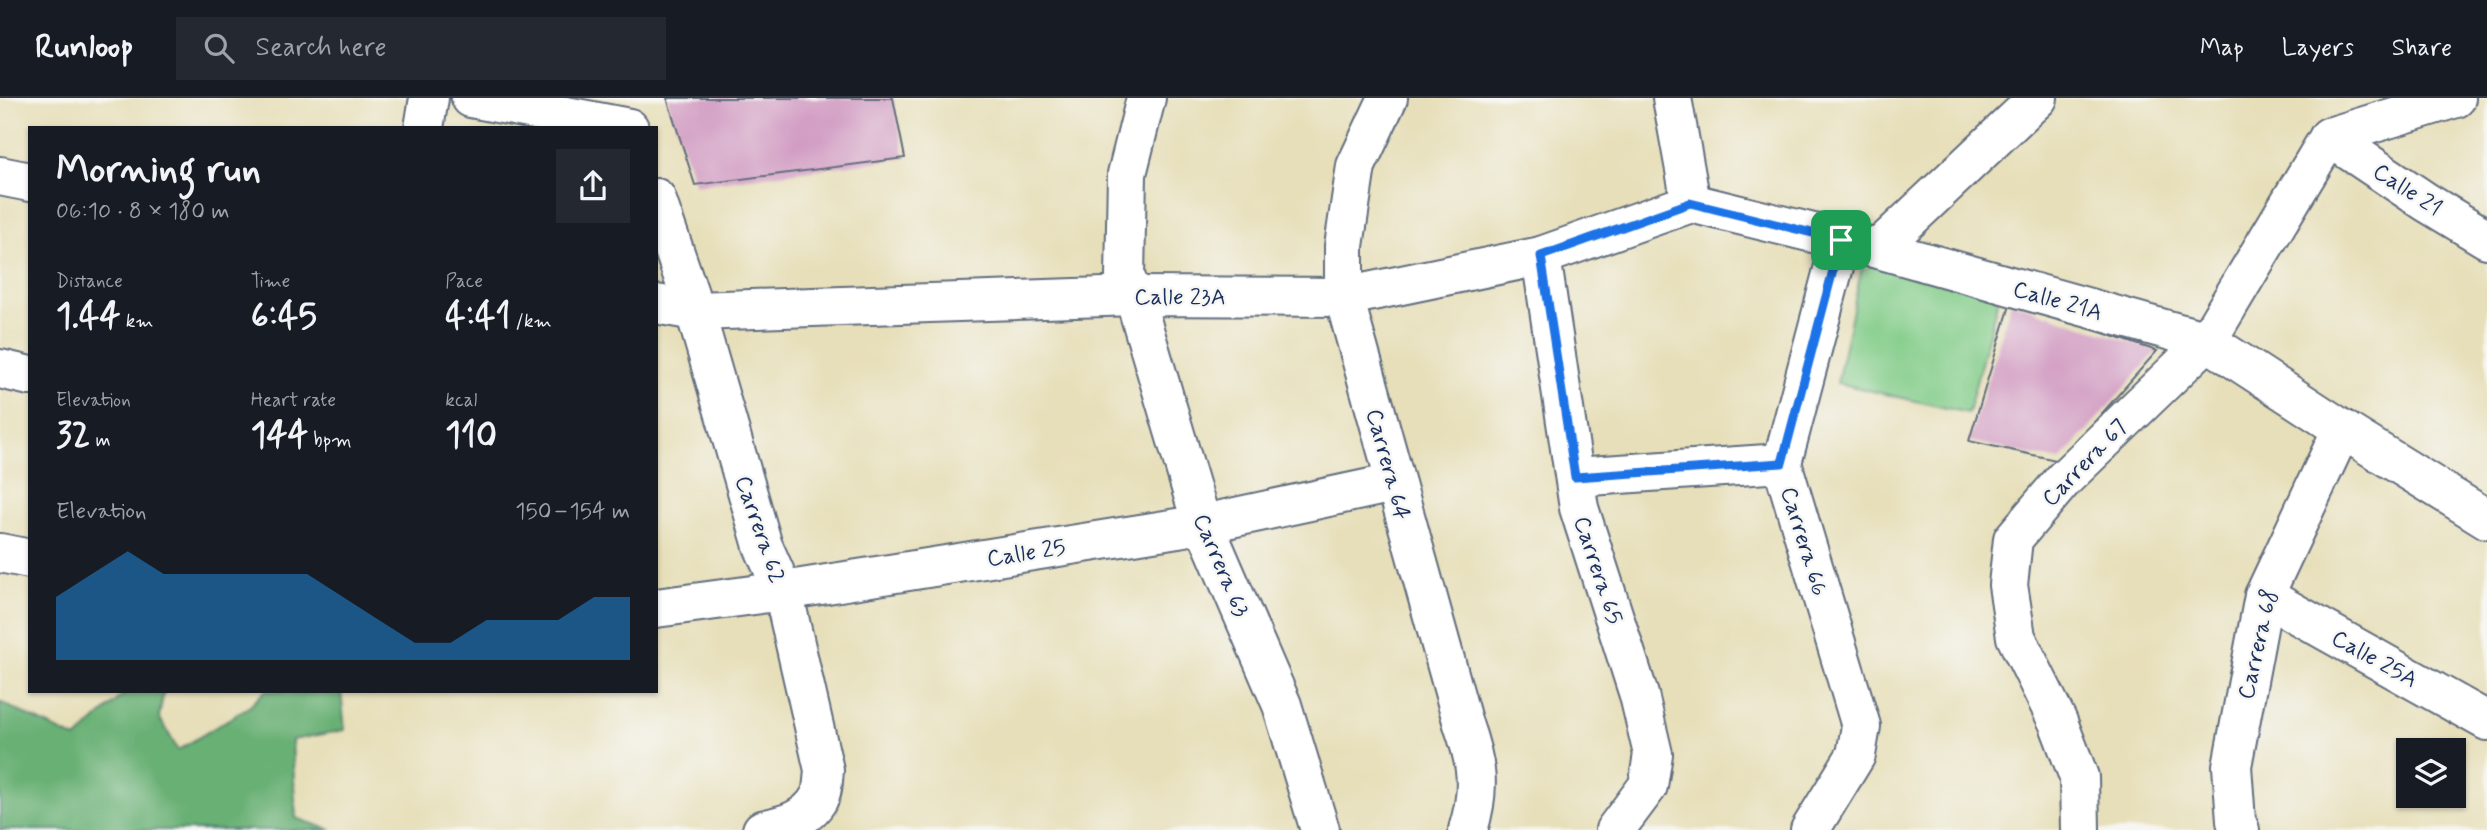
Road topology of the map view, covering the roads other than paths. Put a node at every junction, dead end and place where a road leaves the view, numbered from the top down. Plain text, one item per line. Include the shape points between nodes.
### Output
1 (429, 98) edge
2 (471, 98) edge
3 (625, 98) edge
4 (1146, 98) edge
5 (1388, 98) edge
6 (1672, 98) edge
7 (2038, 98) edge
8 (2456, 98) edge
9 (424, 126) edge
10 (620, 126) edge
11 (631, 126) edge
12 (2329, 137) junction
13 (0, 176) edge
14 (28, 183) edge
15 (1690, 203) junction
16 (658, 204) edge
17 (2487, 239) edge
18 (1841, 240) junction
19 (1878, 249) junction
20 (1541, 256) junction
21 (1134, 296) junction
22 (1344, 297) junction
23 (658, 304) edge
24 (695, 311) junction
25 (2207, 341) junction
26 (0, 369) edge
27 (28, 376) edge
28 (2342, 429) junction
29 (1782, 463) junction
30 (1575, 477) junction
31 (1394, 483) junction
32 (2487, 519) edge
33 (1203, 524) junction
34 (0, 553) edge
35 (28, 559) edge
36 (783, 591) junction
37 (2264, 596) junction
38 (658, 608) edge
39 (2487, 721) edge
40 (762, 830) edge
41 (1320, 830) edge
42 (1468, 830) edge
43 (1615, 830) edge
44 (1810, 830) edge
45 (2080, 830) edge
46 (2240, 830) edge

1 - 9 street
2 - 10 street
3 - 11 street
4 - 21 street, Carrera 63 via 1127,174 1125,277
5 - 22 street, Carrera 64 via 1356,166 1344,246
6 - 15 street
7 - 19 street
8 - 12 street
12 - 17 street, Calle 21
12 - 25 street, Carrera 67
13 - 14 street
15 - 18 street, Calle 21A
15 - 20 street, Calle 23A
16 - 24 street, Carrera 62
18 - 19 street, Calle 21A
18 - 29 street, Carrera 66
19 - 25 street, Calle 21A
20 - 22 street, Calle 23A
20 - 30 street, Carrera 65
21 - 22 street, Calle 23A
21 - 24 street, Calle 23A
21 - 33 street, Carrera 63
22 - 31 street, Carrera 64
23 - 24 street, Calle 23A
24 - 36 street, Carrera 62 via 762,546
25 - 28 street, Calle 21A
25 - 45 street, Carrera 67 via 2064,479 2013,539 2008,585 2016,637 2058,722 2078,777
26 - 27 street
28 - 32 street, Calle 21A
28 - 37 street, Carrera 68
29 - 30 street
29 - 44 street, Carrera 66 via 1861,726 1856,755
30 - 43 street, Carrera 65 via 1579,508 1639,695 1653,754 1648,786
31 - 33 street, Calle 25
31 - 42 street, Carrera 64 via 1475,757 1476,804
33 - 36 street, Calle 25
33 - 41 street, Carrera 63 via 1282,705
34 - 35 street
36 - 38 street, Calle 25
36 - 40 street, Carrera 62 via 824,770 821,797 806,815
37 - 39 street, Calle 25A
37 - 46 street, Carrera 68 via 2232,766

